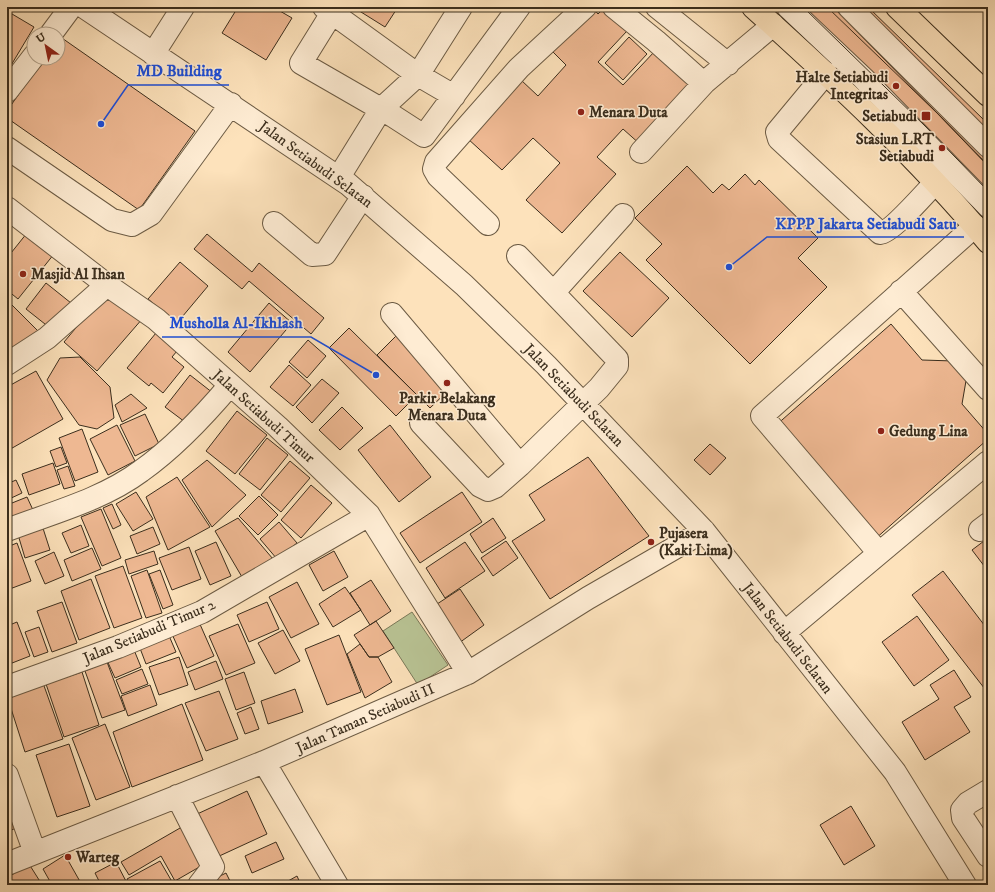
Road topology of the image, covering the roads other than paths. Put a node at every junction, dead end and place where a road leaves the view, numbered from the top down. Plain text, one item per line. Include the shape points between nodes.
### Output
1 (71, 7) edge
2 (84, 7) edge
3 (183, 7) edge
4 (461, 7) edge
5 (519, 7) edge
6 (585, 7) edge
7 (614, 7) edge
8 (657, 7) edge
9 (753, 7) edge
10 (788, 7) edge
11 (849, 7) edge
12 (897, 7) edge
13 (328, 10) edge
14 (773, 25) junction
15 (57, 26) edge
16 (154, 54) junction
17 (728, 64) junction
18 (26, 66) edge
19 (826, 73) junction
20 (418, 75) junction
21 (705, 82) junction
22 (7, 91) edge
23 (988, 95) edge
24 (454, 96) junction
25 (231, 104) junction
26 (387, 113) junction
27 (988, 146) edge
28 (7, 148) edge
29 (641, 152) dead end
30 (935, 183) junction
31 (350, 186) junction
32 (988, 206) edge
33 (7, 208) edge
34 (623, 216) dead end
35 (274, 224) dead end
36 (488, 224) dead end
37 (981, 234) edge
38 (518, 256) dead end
39 (107, 285) junction
40 (901, 291) junction
41 (554, 292) junction
42 (392, 314) dead end
43 (7, 364) edge
44 (230, 385) junction
45 (988, 389) edge
46 (583, 404) junction
47 (421, 423) dead end
48 (988, 462) edge
49 (520, 465) junction
50 (369, 515) junction
51 (7, 530) edge
52 (704, 531) junction
53 (879, 553) junction
54 (784, 633) junction
55 (468, 673) junction
56 (7, 687) edge
57 (264, 762) junction
58 (7, 775) edge
59 (988, 792) edge
60 (177, 796) junction
61 (35, 853) junction
62 (988, 856) edge
63 (7, 864) edge
64 (199, 885) edge
65 (336, 885) edge
66 (965, 885) edge

1 - 15 street
2 - 16 street, Jalan Setiabudi Selatan
3 - 16 street
4 - 20 street
5 - 24 street
6 - 36 street via 519,68 436,162 434,170 438,176
7 - 21 street
8 - 17 street
9 - 14 main road
10 - 32 street via 863,78
11 - 27 street
12 - 23 main road
13 - 20 street
13 - 26 street via 301,63
14 - 17 street
14 - 19 main road
16 - 25 street, Jalan Setiabudi Selatan
17 - 21 street
18 - 22 street
19 - 30 main road
19 - 30 street via 778,132 779,139 880,233 898,221
20 - 24 street
20 - 26 street
21 - 29 street
24 - 26 street via 424,136
25 - 28 street via 151,214 132,225 112,220
25 - 31 street, Jalan Setiabudi Selatan
26 - 31 street
30 - 37 main road
31 - 35 street via 325,254 312,255
31 - 46 street, Jalan Setiabudi Selatan via 464,285
33 - 39 street, Jalan Setiabudi Timur
34 - 41 street
37 - 40 street
38 - 41 street
39 - 43 street via 47,338
39 - 44 street, Jalan Setiabudi Timur via 156,319
40 - 45 street
40 - 53 street via 762,416
41 - 46 street via 617,359 617,366 612,374
42 - 49 street
44 - 50 street, Jalan Setiabudi Timur via 278,427
44 - 51 street via 182,437 140,472 106,491
46 - 49 street
46 - 52 street, Jalan Setiabudi Selatan
47 - 49 street via 480,486 488,490
48 - 53 street
50 - 55 street, Jalan Setiabudi Timur
50 - 56 street, Jalan Setiabudi Timur 2 via 202,612 118,647
52 - 54 street, Jalan Setiabudi Selatan
52 - 55 street, Jalan Taman Setiabudi II via 588,598
53 - 54 street
54 - 66 street, Jalan Setiabudi Selatan via 895,772
55 - 57 street, Jalan Taman Setiabudi II
57 - 60 street, Jalan Taman Setiabudi II
57 - 65 street
58 - 61 street
59 - 62 street via 968,803 962,810 963,818
60 - 61 street, Jalan Taman Setiabudi II
60 - 64 street via 213,867
61 - 63 street, Jalan Taman Setiabudi II

